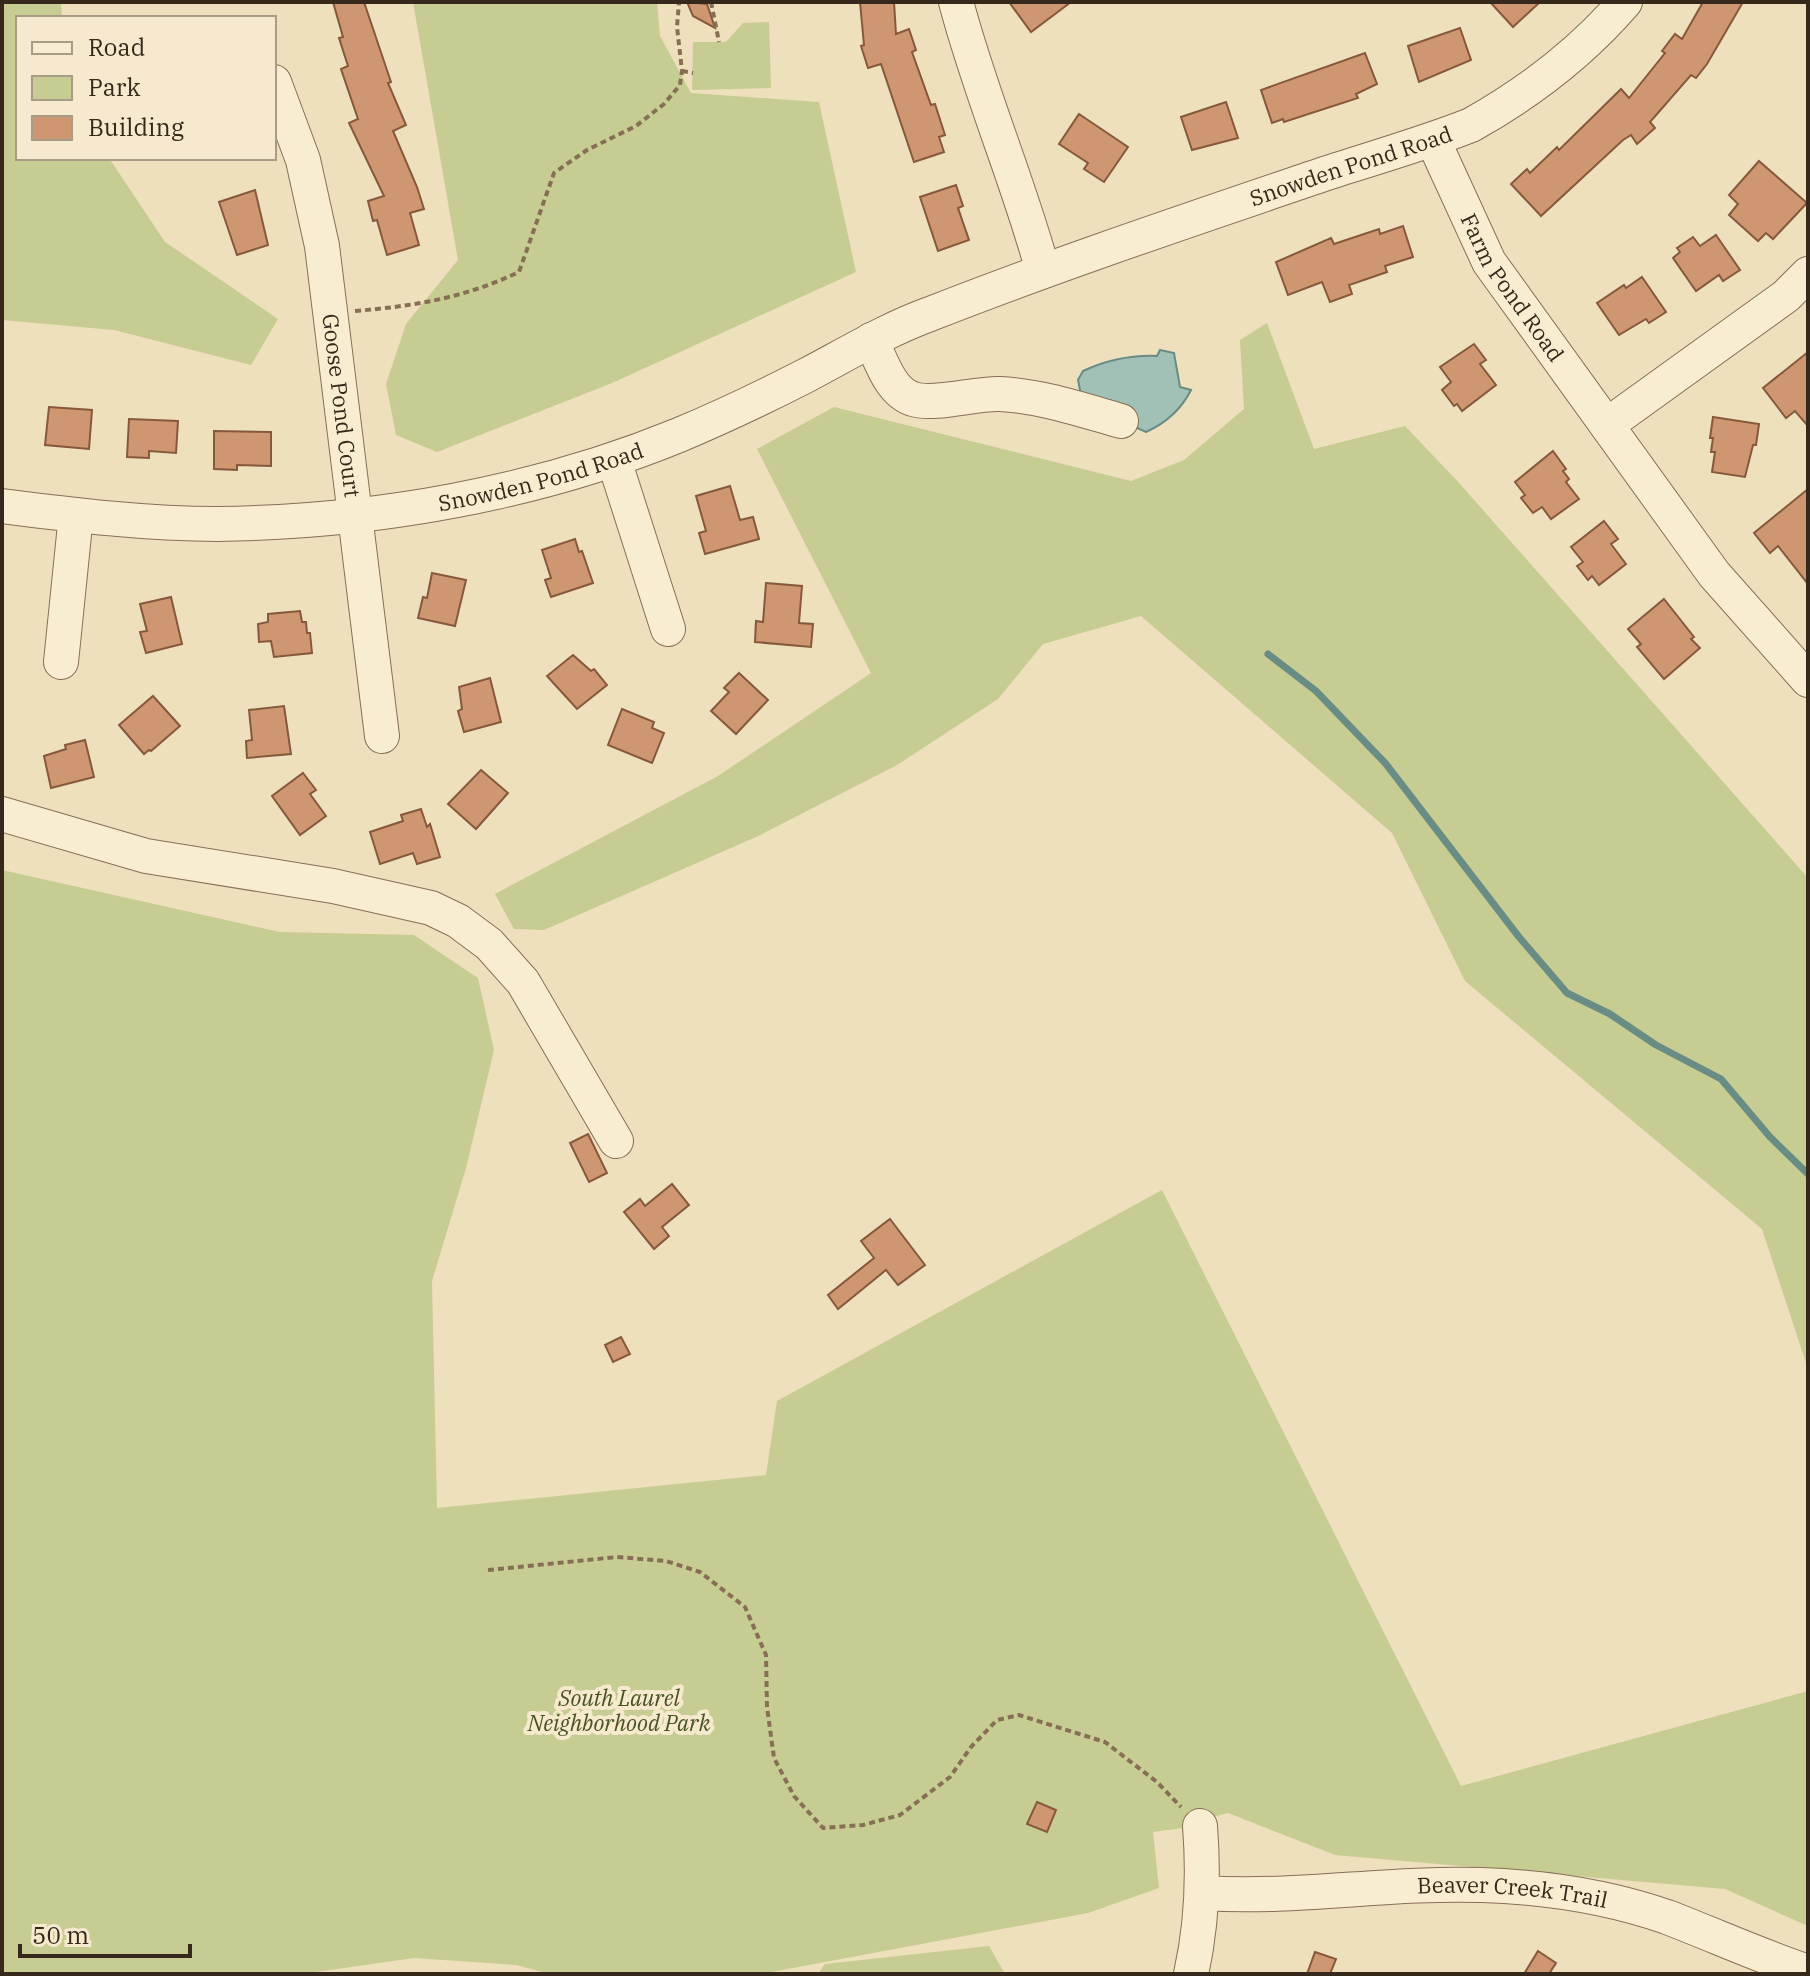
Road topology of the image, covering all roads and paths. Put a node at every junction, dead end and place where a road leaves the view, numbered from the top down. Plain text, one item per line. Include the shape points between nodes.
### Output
1 (679, 2) edge
2 (711, 2) edge
3 (956, 2) edge
4 (1625, 2) edge
5 (719, 42) dead end
6 (682, 71) junction
7 (693, 73) dead end
8 (276, 87) edge
9 (1433, 140) junction
10 (1043, 271) junction
11 (1808, 274) edge
12 (329, 313) junction
13 (871, 340) junction
14 (1121, 421) dead end
15 (1607, 425) junction
16 (614, 460) junction
17 (2, 506) edge
18 (76, 515) junction
19 (354, 515) junction
20 (668, 629) dead end
21 (61, 662) dead end
22 (1808, 680) edge
23 (382, 736) dead end
24 (2, 814) edge
25 (616, 1141) dead end
26 (488, 1570) dead end
27 (1200, 1826) joint
28 (1203, 1893) junction
29 (1808, 1972) edge
30 (1191, 1974) edge

1 - 6 path
2 - 5 path
3 - 10 street
4 - 9 street, Snowden Pond Road via 1536,86 1471,125
6 - 7 path
6 - 12 path via 680,85 664,104 554,173 519,272 432,303
8 - 12 street, Goose Pond Court via 303,160 322,246
9 - 10 street, Snowden Pond Road
9 - 15 street, Farm Pond Road via 1489,262
10 - 13 street, Snowden Pond Road
11 - 15 street via 1786,296
12 - 19 street, Goose Pond Court
13 - 14 street via 899,391 914,400 1020,396
13 - 16 street, Snowden Pond Road via 736,410
15 - 22 street, Farm Pond Road via 1714,574
16 - 19 street, Snowden Pond Road via 468,498
16 - 20 street
17 - 18 street, Snowden Pond Road
18 - 19 street, Snowden Pond Road via 219,524
18 - 21 street
19 - 23 street, Goose Pond Court
24 - 25 street via 146,856 333,886 431,908 458,921 489,944 523,982
26 - 27 path via 617,1557 666,1561 700,1572 745,1607 766,1655 774,1758 794,1796 823,1828 900,1815 950,1777 997,1720 1019,1715 1105,1742 1157,1782
27 - 28 street
28 - 29 street, Beaver Creek Trail via 1251,1896 1482,1885 1540,1891 1664,1916
28 - 30 street

